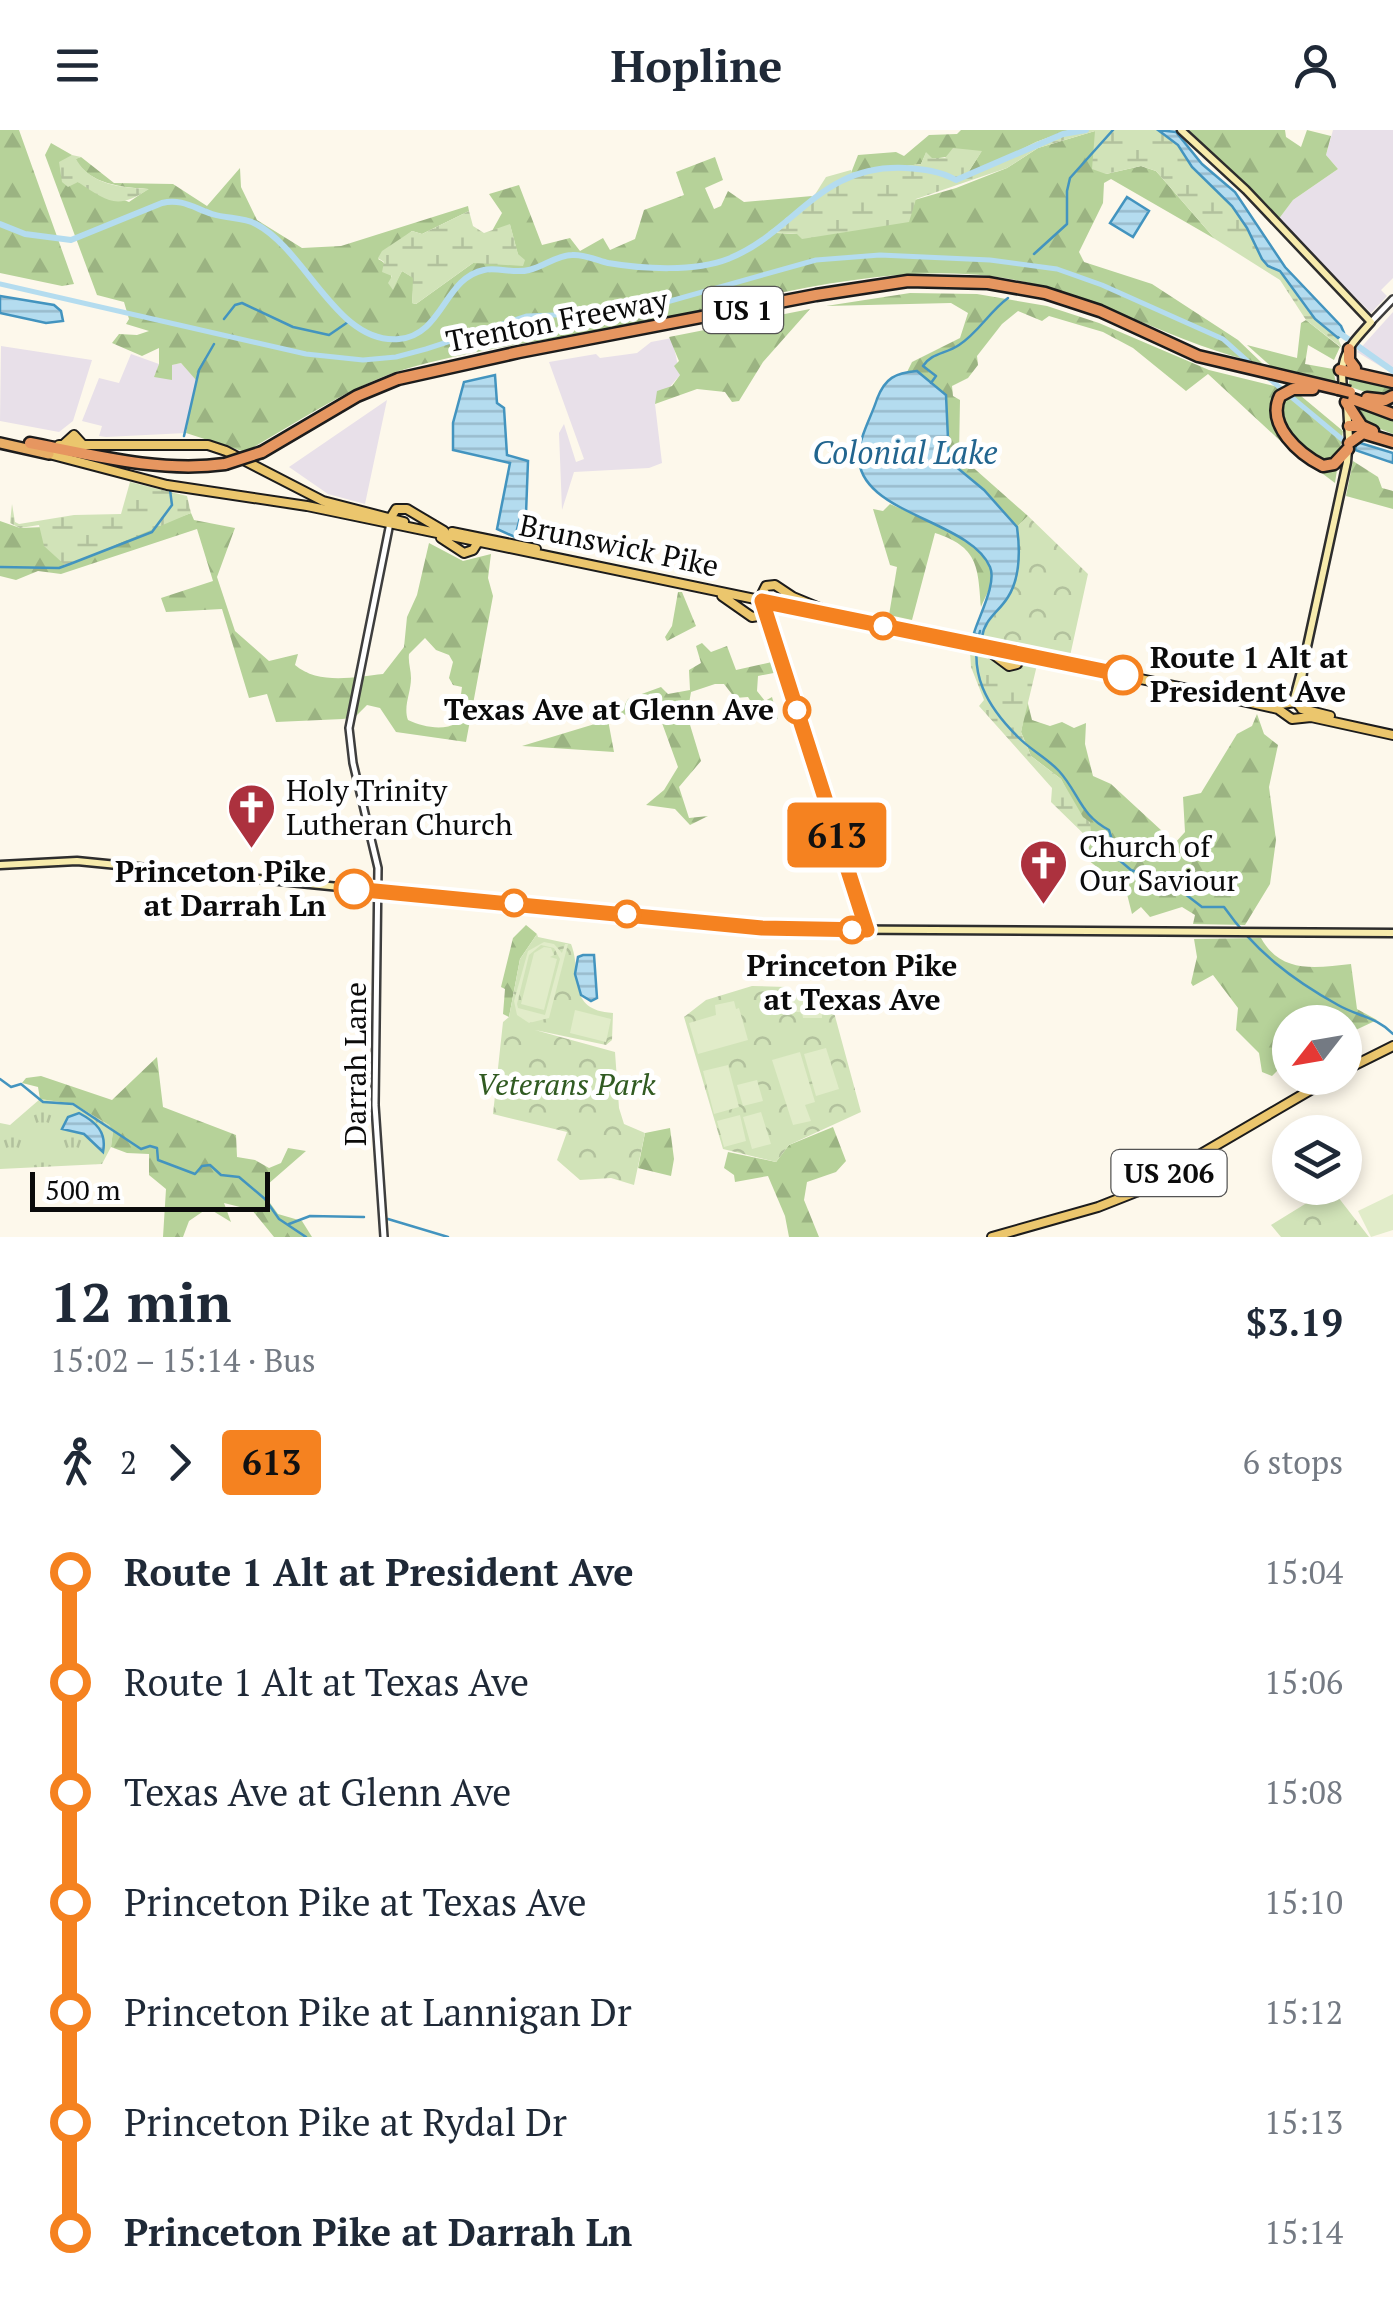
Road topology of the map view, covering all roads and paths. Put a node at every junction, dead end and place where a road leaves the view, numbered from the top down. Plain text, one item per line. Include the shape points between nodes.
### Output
1 (1181, 130) edge
2 (1393, 299) edge
3 (1359, 309) junction
4 (1371, 322) junction
5 (1360, 335) junction
6 (1349, 348) junction
7 (1341, 368) junction
8 (1354, 370) junction
9 (1393, 380) edge
10 (1294, 384) junction
11 (1344, 394) junction
12 (1393, 396) edge
13 (1367, 398) junction
14 (1392, 413) edge
15 (1362, 426) junction
16 (0, 440) edge
17 (1350, 440) junction
18 (1393, 440) edge
19 (30, 444) junction
20 (49, 454) junction
21 (229, 466) junction
22 (390, 522) junction
23 (476, 538) junction
24 (704, 589) junction
25 (766, 615) dead end
26 (976, 643) junction
27 (1295, 708) junction
28 (1393, 733) edge
29 (0, 864) edge
30 (378, 891) junction
31 (1393, 933) edge
32 (1393, 1046) edge
33 (1362, 1062) edge
34 (1301, 1095) edge
35 (384, 1237) edge
36 (992, 1237) edge

1 - 3 main road
2 - 4 street
3 - 4 main road
3 - 5 main road
4 - 5 main road
5 - 6 main road
6 - 7 main road
6 - 8 highway
7 - 8 highway
7 - 11 main road
8 - 9 highway
8 - 11 highway
10 - 11 highway, Trenton Freeway / US 1
10 - 11 highway, Trenton Freeway / US 1
10 - 17 highway via 1276,402 1284,434 1320,465 1331,465
10 - 21 highway, Trenton Freeway / US 1, bridge via 1174,352 1098,315 1039,296 898,286 398,384
11 - 13 highway, Trenton Freeway / US 1
11 - 14 highway, Trenton Freeway / US 1
11 - 15 highway
11 - 17 main road
12 - 13 highway
13 - 14 highway, Trenton Freeway / US 1
15 - 17 highway
15 - 18 highway
16 - 19 highway, US 1
16 - 20 highway, US 1
17 - 18 highway via 1363,432
17 - 27 main road
19 - 21 highway, Trenton Freeway / US 1 via 125,460
19 - 22 main road via 208,445 322,501
20 - 21 highway, Trenton Freeway / US 1 via 167,470
20 - 22 main road via 171,485
22 - 23 main road, Brunswick Pike via 404,508 444,531
22 - 23 main road via 442,538 464,553 473,550
22 - 30 street, Darrah Lane via 349,728
23 - 24 main road, Brunswick Pike
23 - 26 main road, Brunswick Pike via 760,596 775,585 822,609
24 - 25 main road via 752,617
24 - 26 main road, Brunswick Pike
26 - 27 main road, Brunswick Pike
26 - 27 main road, Brunswick Pike via 1009,666 1022,654
27 - 28 main road, Brunswick Pike
29 - 30 main road via 77,861
30 - 31 main road via 762,928
30 - 35 street, Darrah Lane via 375,1105
32 - 33 main road
34 - 36 main road, US 206 via 1136,1192

